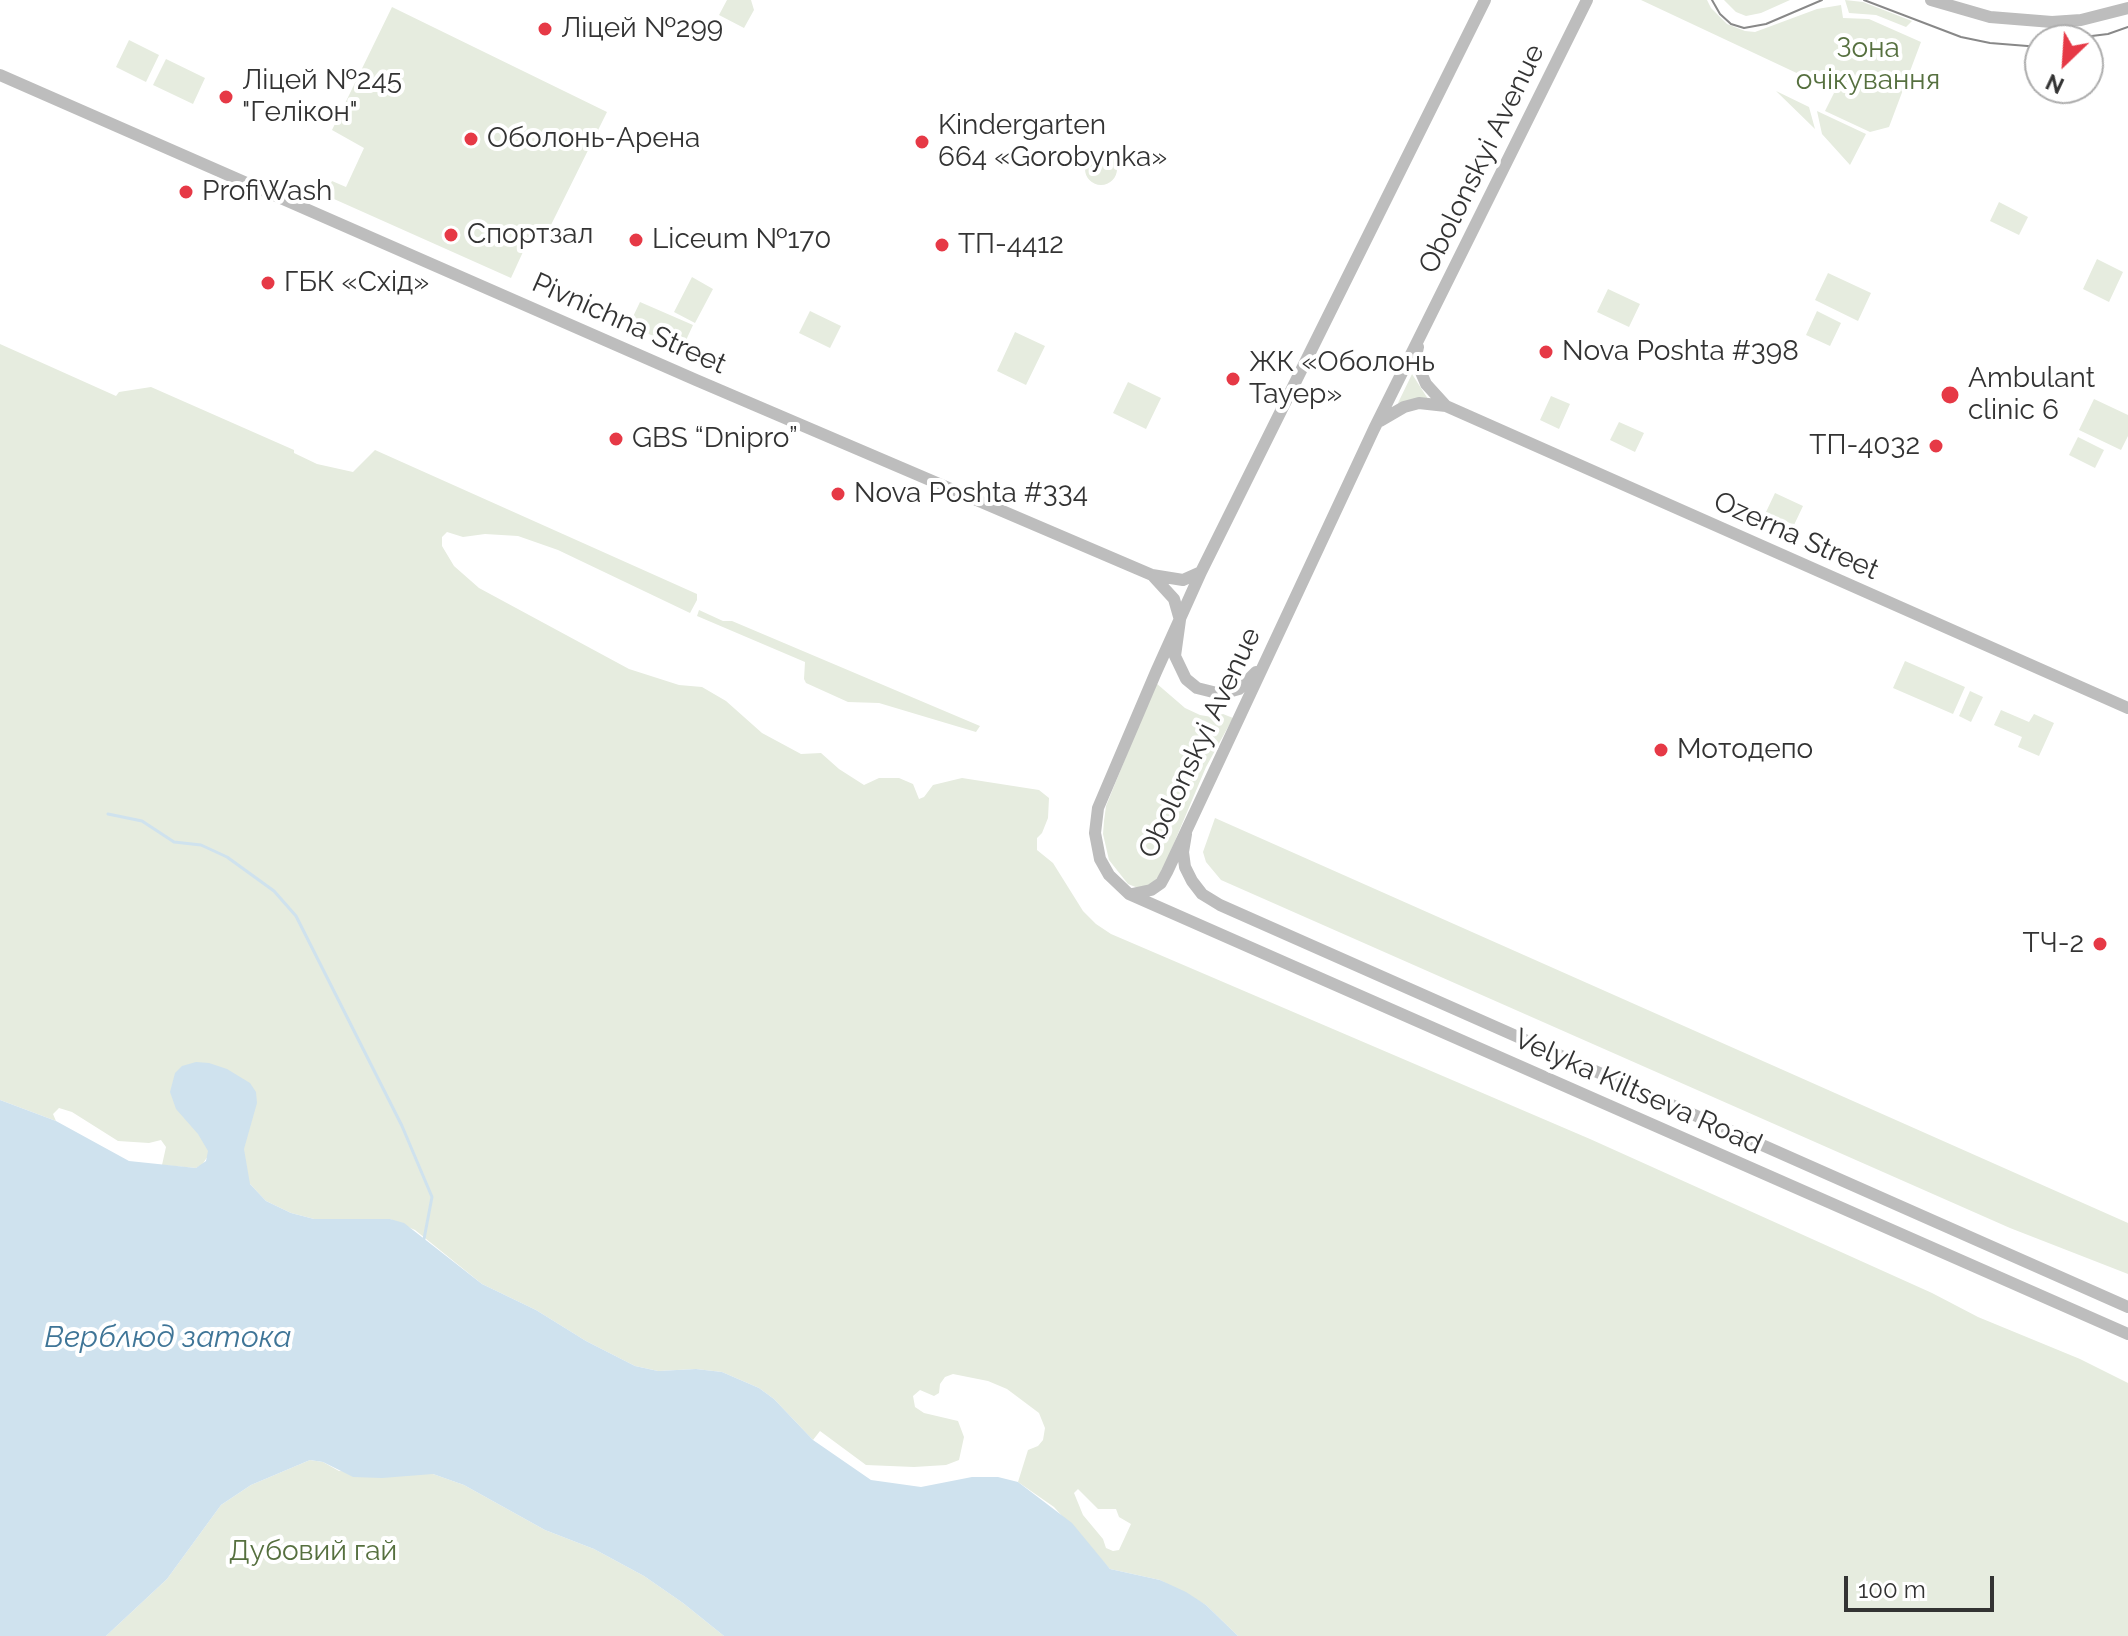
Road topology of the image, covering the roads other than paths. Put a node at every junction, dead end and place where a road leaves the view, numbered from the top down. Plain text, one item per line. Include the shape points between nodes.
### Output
1 (1485, 0) edge
2 (1587, 0) edge
3 (1931, 0) edge
4 (2128, 8) edge
5 (0, 75) edge
6 (1419, 340) junction
7 (1446, 406) junction
8 (1377, 423) junction
9 (1201, 572) junction
10 (1152, 575) junction
11 (1180, 620) junction
12 (1266, 660) junction
13 (2128, 708) edge
14 (1186, 834) junction
15 (1129, 894) junction
16 (2128, 1307) edge
17 (2128, 1334) edge

1 - 9 main road, Obolonskyi Avenue
2 - 6 main road, Obolonskyi Avenue
3 - 4 main road via 1990,17 2052,22
5 - 10 main road, Pivnichna Street
6 - 7 main road via 1420,370
6 - 8 main road, Obolonskyi Avenue
7 - 8 main road via 1419,403
7 - 13 main road, Ozerna Street
8 - 12 main road, Obolonskyi Avenue
9 - 10 main road, Pivnichna Street via 1183,580
9 - 11 main road, Obolonskyi Avenue
10 - 11 main road, Pivnichna Street via 1174,599
11 - 12 main road via 1178,667 1197,688 1221,694 1239,689
11 - 15 main road, Obolonskyi Avenue via 1095,822 1105,868
12 - 14 main road, Obolonskyi Avenue
14 - 15 main road, Obolonskyi Avenue via 1161,883 1145,893
14 - 16 main road, Velyka Kiltseva Road via 1185,867 1202,894 1220,905
15 - 17 main road, Velyka Kiltseva Road

